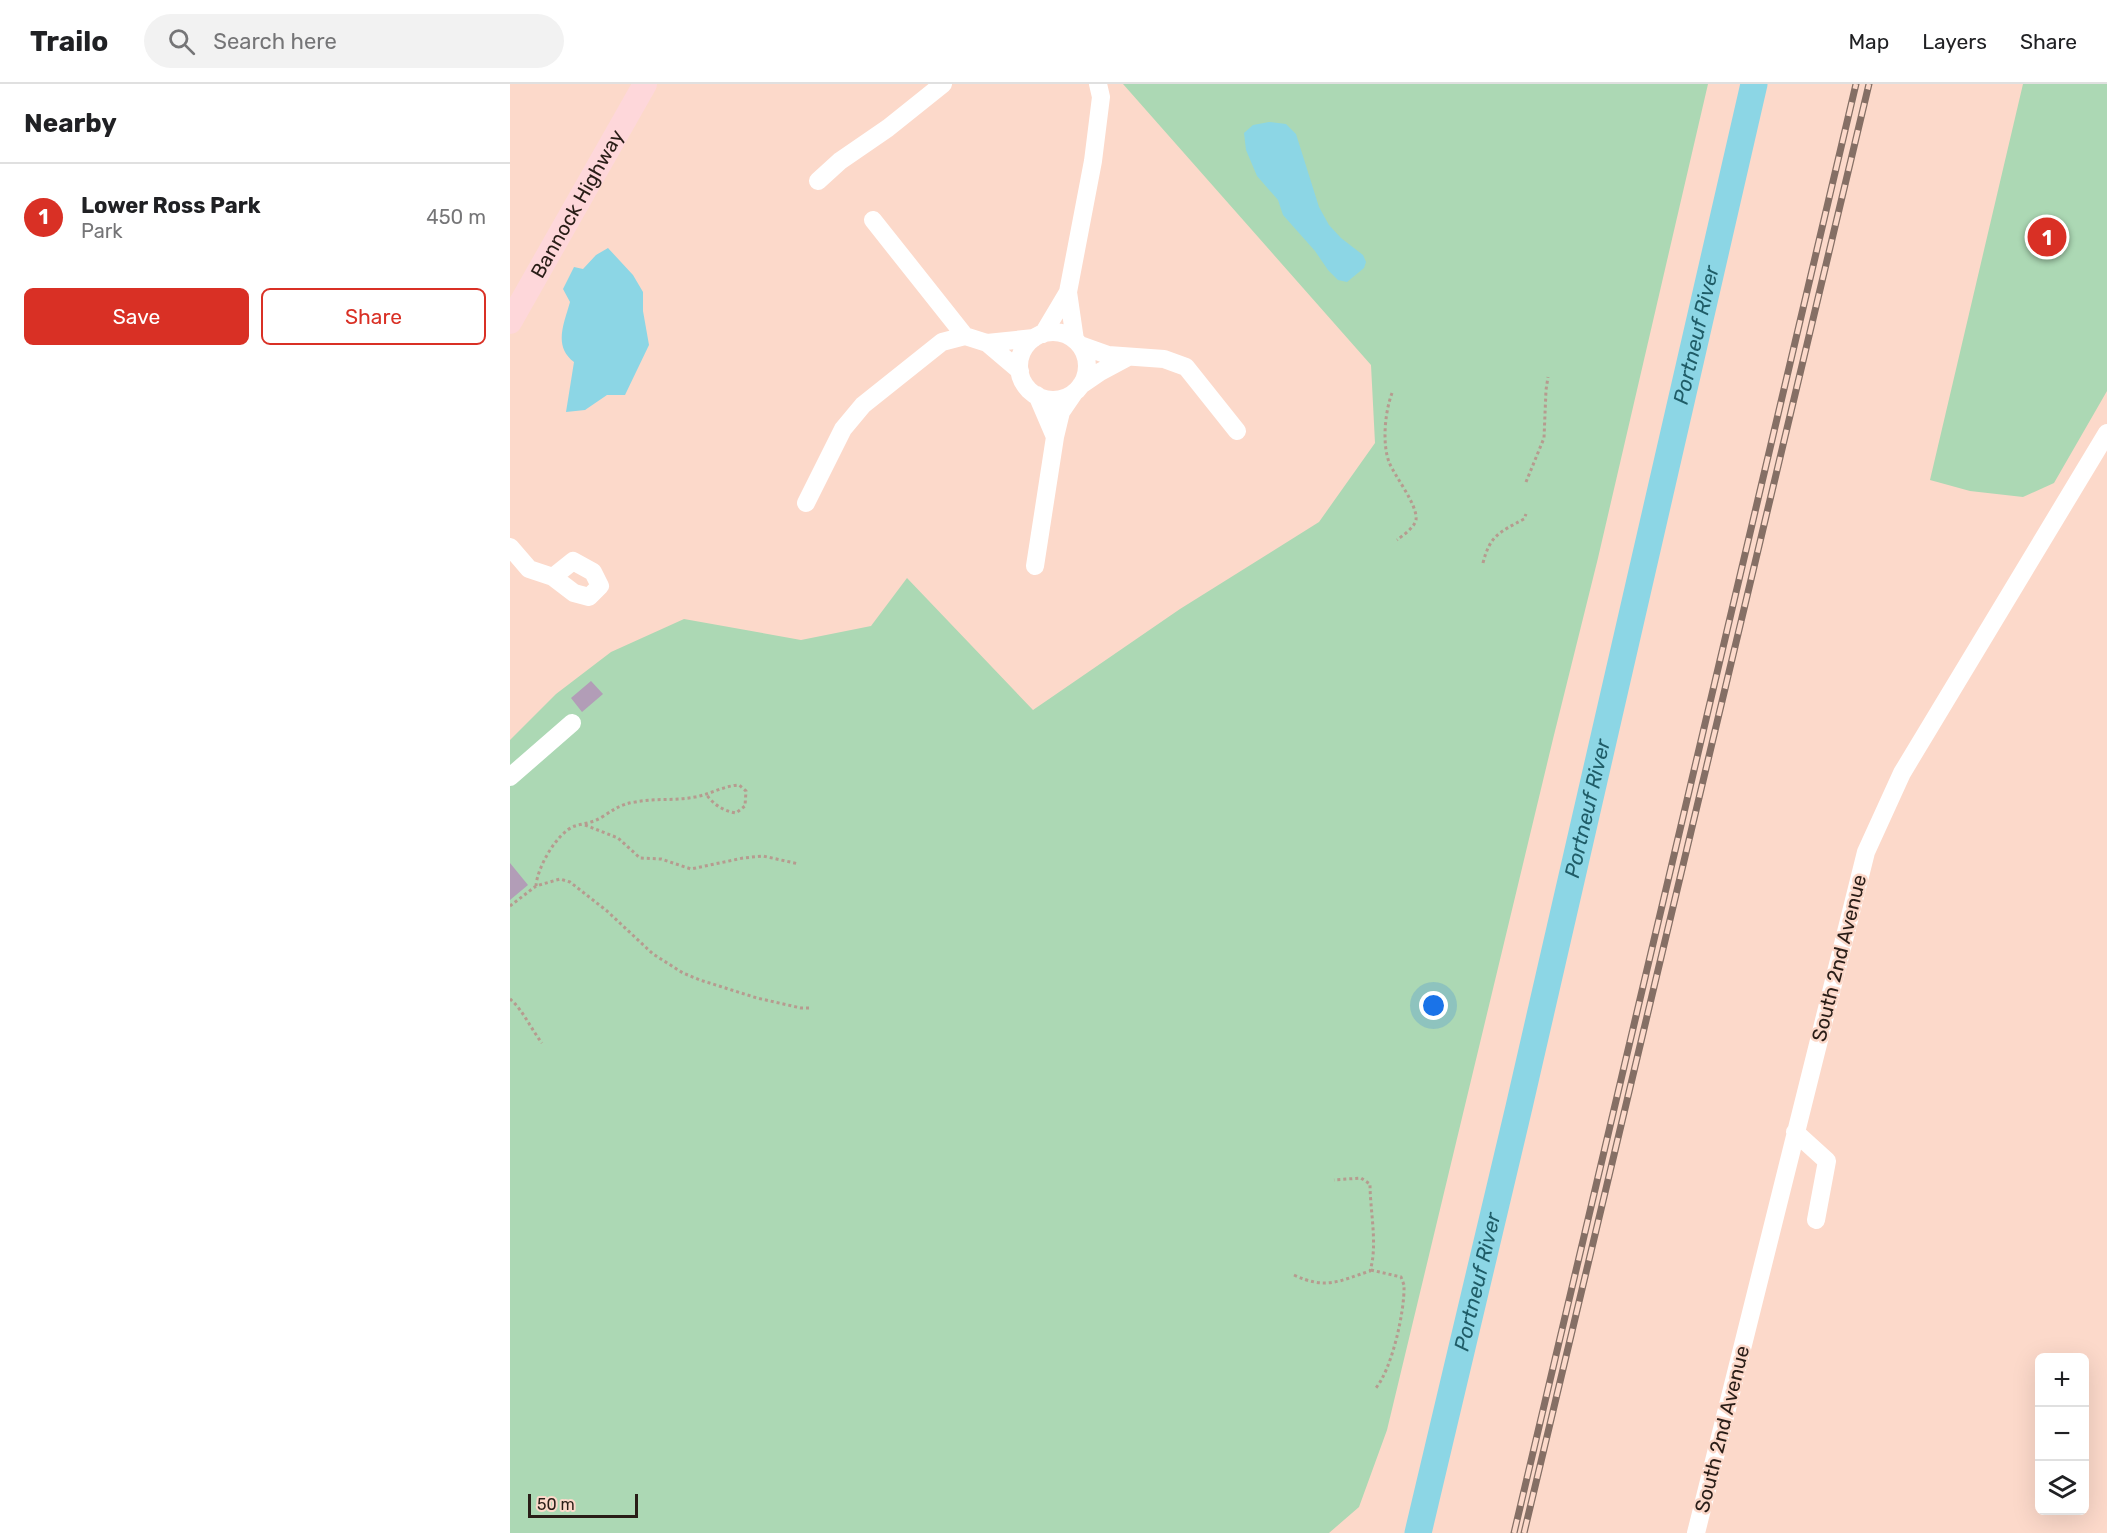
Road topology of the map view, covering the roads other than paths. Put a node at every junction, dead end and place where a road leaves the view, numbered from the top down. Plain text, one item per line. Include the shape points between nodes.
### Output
1 (645, 84) edge
2 (943, 84) edge
3 (1098, 84) edge
4 (818, 181) dead end
5 (873, 220) dead end
6 (1068, 292) junction
7 (510, 322) edge
8 (966, 336) junction
9 (1039, 336) junction
10 (1078, 342) junction
11 (987, 343) junction
12 (1129, 357) junction
13 (1020, 371) junction
14 (1078, 389) junction
15 (1037, 395) junction
16 (1237, 431) dead end
17 (2107, 433) edge
18 (1055, 437) junction
19 (806, 503) dead end
20 (510, 547) edge
21 (1035, 566) dead end
22 (553, 577) dead end
23 (572, 723) dead end
24 (510, 777) edge
25 (1795, 1132) junction
26 (1816, 1220) dead end
27 (1696, 1533) edge

1 - 7 main road, Bannock Highway
2 - 4 street
3 - 6 street via 1101,97 1093,160
5 - 8 street
6 - 9 street
6 - 10 street
8 - 11 street
8 - 19 street via 942,342 863,405 843,429
9 - 10 street via 1061,333
9 - 11 street
9 - 13 street via 1022,351
10 - 12 street via 1108,356
10 - 14 street via 1087,365
11 - 13 street
12 - 14 street
12 - 16 street via 1164,359 1186,367
13 - 15 street via 1025,385
14 - 15 street via 1054,400
14 - 18 street via 1061,412
15 - 18 street
17 - 25 street, South 2nd Avenue via 1902,773 1866,852
18 - 21 street
20 - 22 street via 529,569
23 - 24 street
25 - 26 street via 1827,1161
25 - 27 street, South 2nd Avenue

